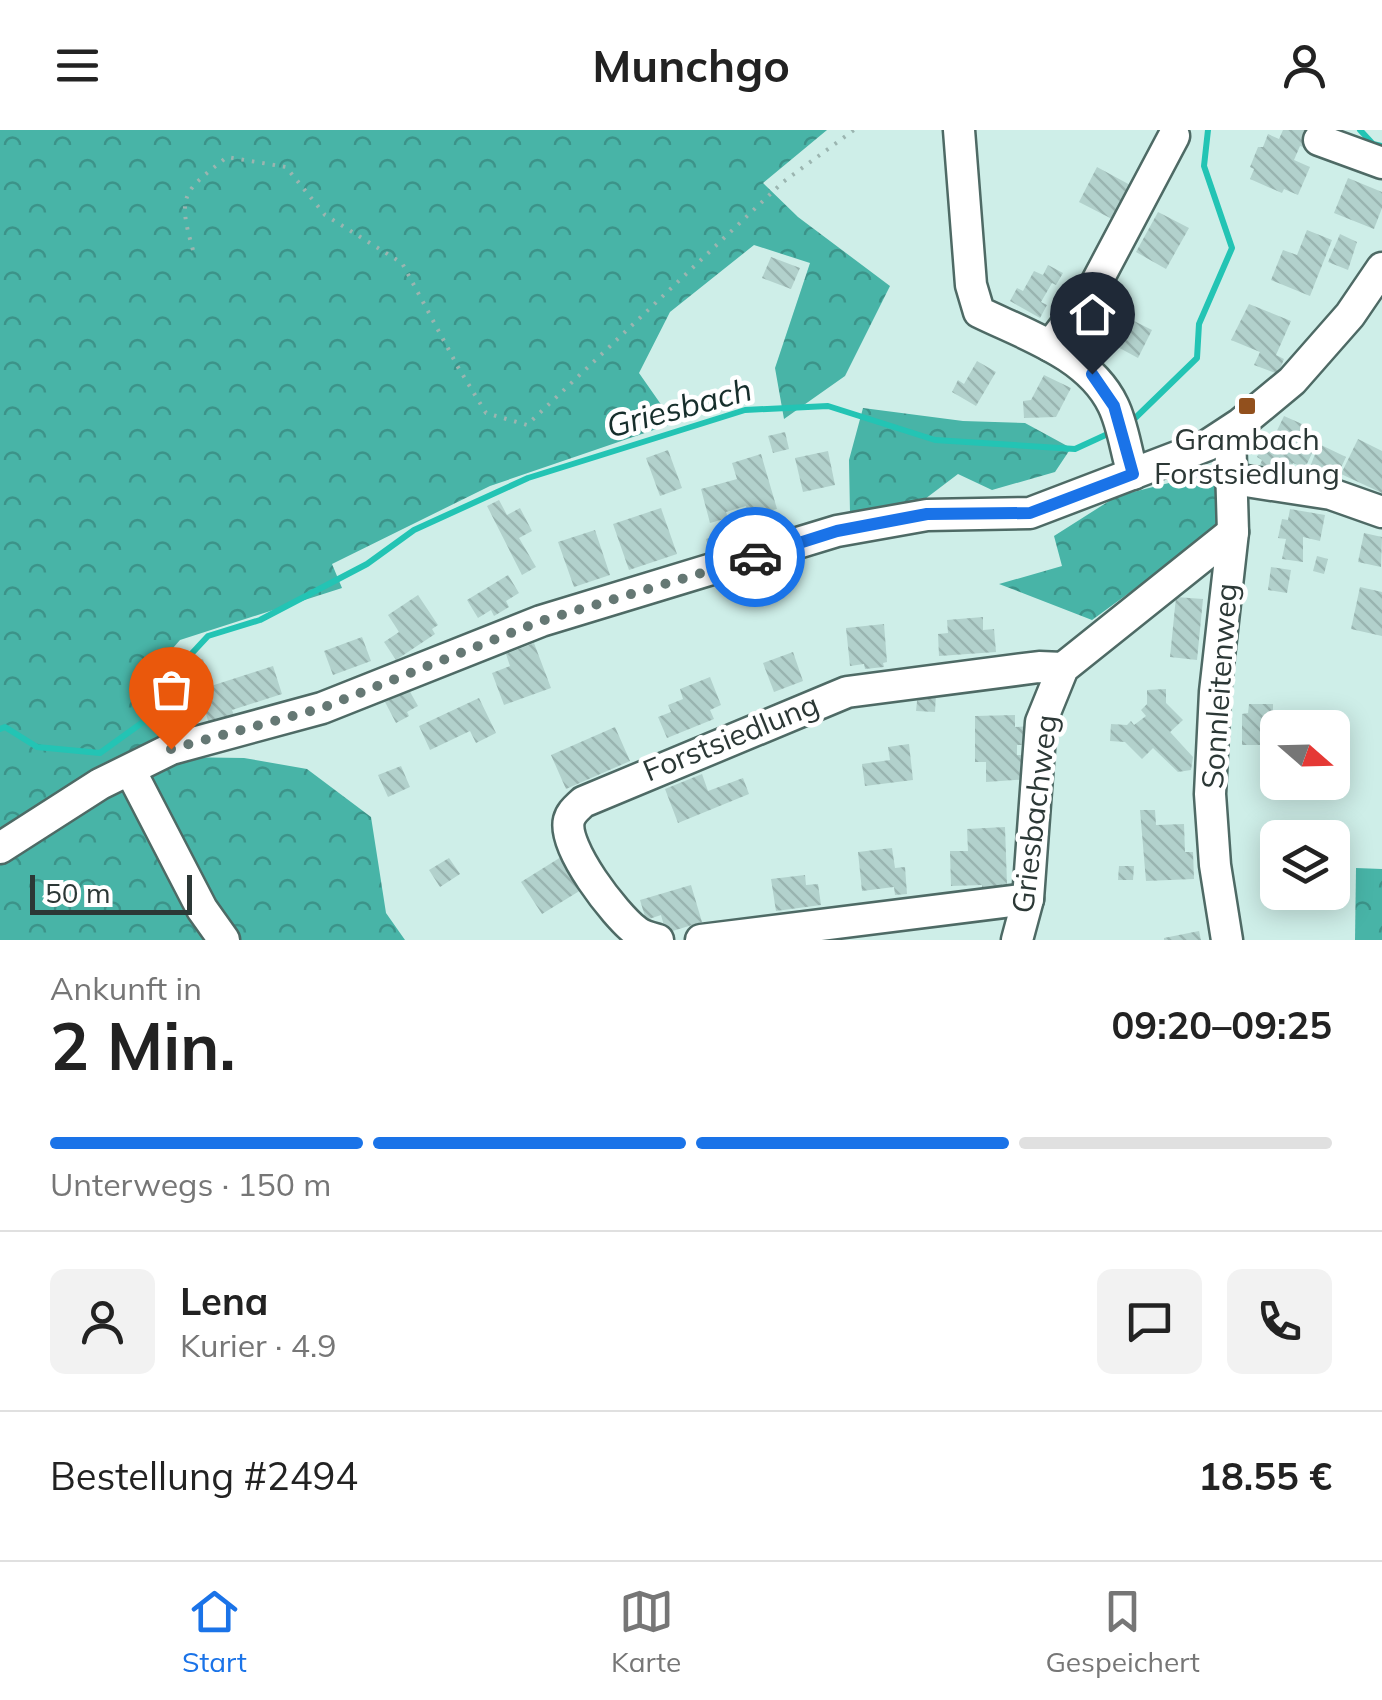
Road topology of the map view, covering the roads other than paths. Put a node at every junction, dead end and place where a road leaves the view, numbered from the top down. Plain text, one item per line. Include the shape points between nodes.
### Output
1 (959, 130) edge
2 (1174, 136) dead end
3 (1319, 140) dead end
4 (1382, 163) edge
5 (1382, 268) edge
6 (1050, 346) junction
7 (1230, 432) junction
8 (1133, 474) junction
9 (1233, 479) junction
10 (1382, 512) edge
11 (1233, 532) junction
12 (1063, 668) junction
13 (130, 770) junction
14 (0, 848) edge
15 (1028, 898) junction
16 (224, 940) edge
17 (658, 940) edge
18 (701, 940) edge
19 (1017, 940) edge
20 (1227, 940) edge

1 - 6 street via 978,312
2 - 6 street via 1093,289
3 - 4 street
5 - 7 street via 1320,352
6 - 8 street via 1092,374 1114,406
7 - 8 street
7 - 9 street, Sonnleitenweg
8 - 13 street via 1030,513 927,514 837,531 541,621 322,708 171,749
9 - 10 street via 1331,494
9 - 11 street, Sonnleitenweg
11 - 12 street, Griesbachweg
11 - 20 street, Sonnleitenweg via 1210,794
12 - 15 street, Griesbachweg via 1041,722
12 - 17 street, Forstsiedlung via 847,692 583,802 569,819 575,852 608,902 638,933
13 - 14 street
13 - 16 street
15 - 18 street
15 - 19 street, Griesbachweg

